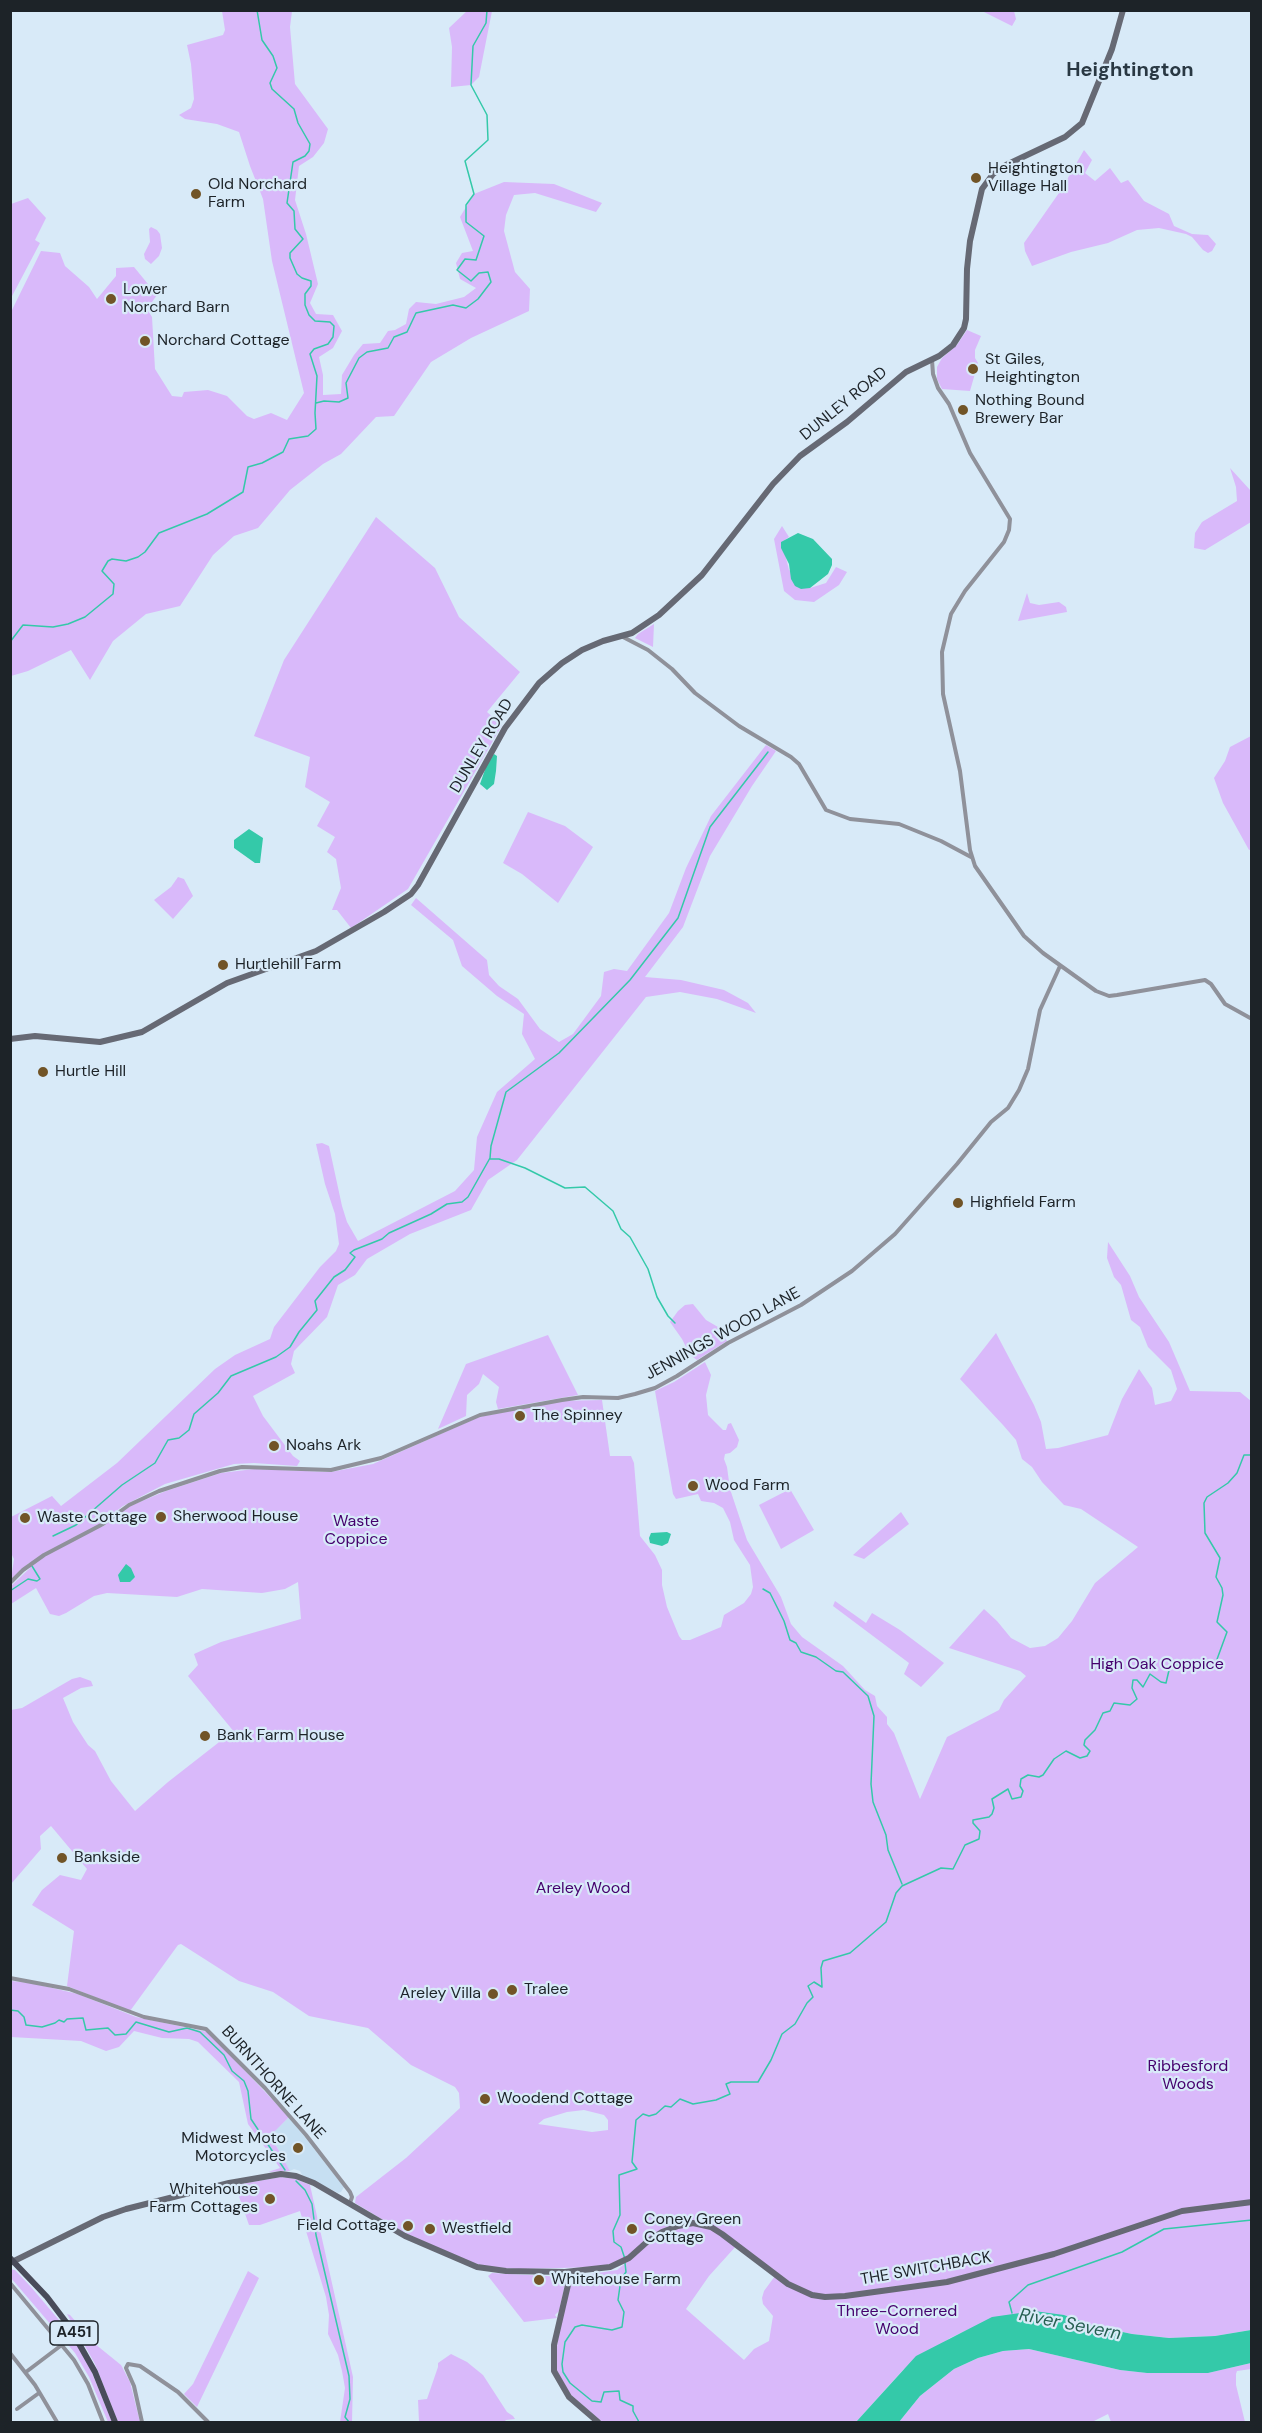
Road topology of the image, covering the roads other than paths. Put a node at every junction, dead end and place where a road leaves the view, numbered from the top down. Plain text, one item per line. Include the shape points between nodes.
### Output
1 (1124, 10) edge
2 (932, 359) junction
3 (623, 637) junction
4 (972, 858) junction
5 (1060, 966) junction
6 (1251, 1019) edge
7 (10, 1039) edge
8 (10, 1583) edge
9 (10, 1978) edge
10 (1251, 2202) edge
11 (350, 2203) junction
12 (12, 2261) edge
13 (571, 2272) junction
14 (10, 2283) edge
15 (63, 2344) junction
16 (11, 2355) edge
17 (26, 2372) junction
18 (39, 2393) junction
19 (17, 2409) dead end
20 (57, 2422) edge
21 (103, 2422) edge
22 (115, 2422) edge
23 (142, 2422) edge
24 (208, 2422) edge
25 (598, 2422) edge

1 - 2 street, DUNLEY ROAD via 1082,123 1065,137 1001,168 982,189 970,241 964,328 953,345
2 - 3 street, DUNLEY ROAD via 906,372 800,456 702,574 644,627
2 - 4 street via 938,388 970,453 1010,519 1004,542 951,614 942,652 941,682 960,771
3 - 4 street via 648,650 739,726 791,757 826,810 850,819 899,824
3 - 7 street, DUNLEY ROAD via 591,645 574,655 530,694 505,728 418,885 403,901 316,951 227,983 142,1032 100,1042 35,1036
4 - 5 street via 1024,936
5 - 6 street via 1109,996 1205,980 1225,1004
5 - 8 street, JENNINGS WOOD LANE via 1040,1010 1028,1069 1008,1108 991,1122 895,1234 852,1271 801,1305 728,1343 655,1388 635,1394 618,1398 583,1397 480,1415 381,1458 331,1470 242,1467 159,1491 44,1556
9 - 11 street, BURNTHORNE LANE via 69,1989 144,2017 206,2029 306,2135 350,2192
10 - 13 street, THE SWITCHBACK via 1182,2211 1054,2254 947,2282 845,2296 801,2292 722,2234 701,2224 683,2224 662,2232 618,2265
11 - 12 street via 300,2177 265,2176 126,2209
11 - 13 street via 405,2236 467,2264 506,2271
12 - 22 main road, A451 via 69,2326 95,2372
13 - 25 street via 554,2345 554,2371 569,2397
14 - 15 street
15 - 17 street
15 - 21 street via 82,2373
16 - 17 street
17 - 18 street
18 - 19 street
18 - 20 street
23 - 24 street via 128,2364 152,2373 187,2399

